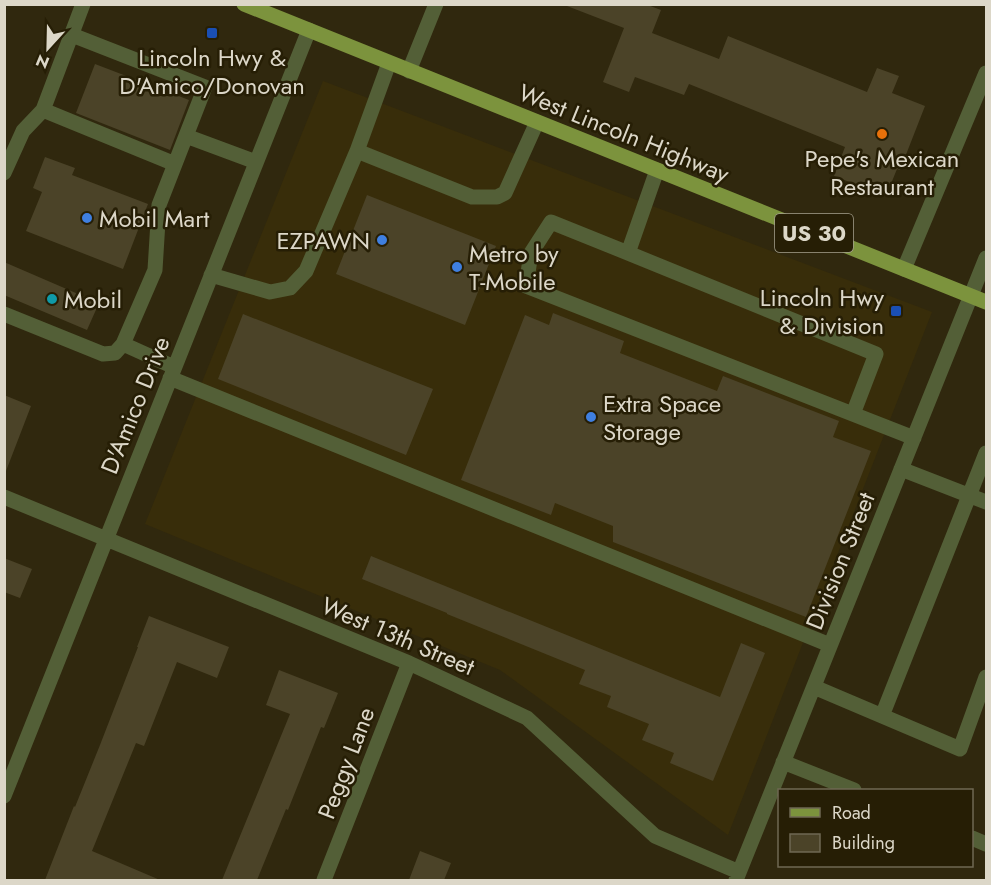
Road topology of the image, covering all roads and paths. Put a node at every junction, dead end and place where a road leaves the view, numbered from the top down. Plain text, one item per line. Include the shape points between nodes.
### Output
1 (83, 4) edge
2 (244, 4) edge
3 (436, 4) edge
4 (309, 30) junction
5 (72, 35) junction
6 (388, 63) junction
7 (410, 71) junction
8 (987, 74) edge
9 (971, 109) junction
10 (43, 110) junction
11 (987, 116) edge
12 (537, 122) junction
13 (186, 136) junction
14 (357, 151) junction
15 (256, 162) junction
16 (175, 164) junction
17 (657, 170) junction
18 (4, 173) edge
19 (628, 253) junction
20 (987, 258) edge
21 (904, 269) junction
22 (211, 275) junction
23 (971, 296) junction
24 (987, 302) edge
25 (4, 314) edge
26 (123, 344) junction
27 (172, 372) junction
28 (853, 414) junction
29 (914, 438) junction
30 (987, 453) edge
31 (902, 469) junction
32 (969, 495) junction
33 (4, 497) edge
34 (987, 502) edge
35 (106, 539) junction
36 (830, 645) junction
37 (409, 663) junction
38 (987, 677) edge
39 (813, 687) junction
40 (882, 716) junction
41 (783, 762) junction
42 (851, 789) edge
43 (4, 796) edge
44 (973, 838) edge
45 (987, 844) edge
46 (738, 876) edge
47 (324, 880) edge

1 - 5 street
2 - 4 main road, West Lincoln Highway / US 30
3 - 7 street
4 - 6 main road, West Lincoln Highway / US 30
4 - 15 street, D'Amico Drive
5 - 10 street
5 - 13 street via 205,87
6 - 7 main road, West Lincoln Highway / US 30
6 - 14 street
7 - 12 main road, West Lincoln Highway / US 30
8 - 9 street
9 - 11 street
9 - 21 street
10 - 16 street
10 - 18 street via 23,132
12 - 14 street via 506,193 497,197 472,197
12 - 17 main road, West Lincoln Highway / US 30
13 - 15 street
13 - 16 street
14 - 22 street via 306,272 290,288 270,292
15 - 22 street, D'Amico Drive
16 - 26 street via 159,205 155,270
17 - 19 street
17 - 21 main road, West Lincoln Highway / US 30
19 - 28 street via 876,354
19 - 28 street via 551,222 531,253 526,286
20 - 23 street, Division Street
21 - 23 main road, West Lincoln Highway / US 30
22 - 27 street, D'Amico Drive
23 - 24 main road, West Lincoln Highway / US 30
23 - 29 street, Division Street
25 - 26 street via 103,354 115,353
26 - 27 street
27 - 35 street, D'Amico Drive
27 - 36 street
28 - 29 street
29 - 31 street, Division Street
30 - 32 street
31 - 32 street
31 - 36 street, Division Street
32 - 34 street
32 - 40 street
33 - 35 street, West 13th Street
35 - 37 street, West 13th Street
35 - 43 street, D'Amico Drive
36 - 39 street, Division Street
37 - 46 street, West 13th Street via 527,718 655,836
37 - 47 street, Peggy Lane
38 - 40 street via 960,748
39 - 40 street
39 - 41 street, Division Street
41 - 42 street
41 - 46 street, Division Street
44 - 45 street

